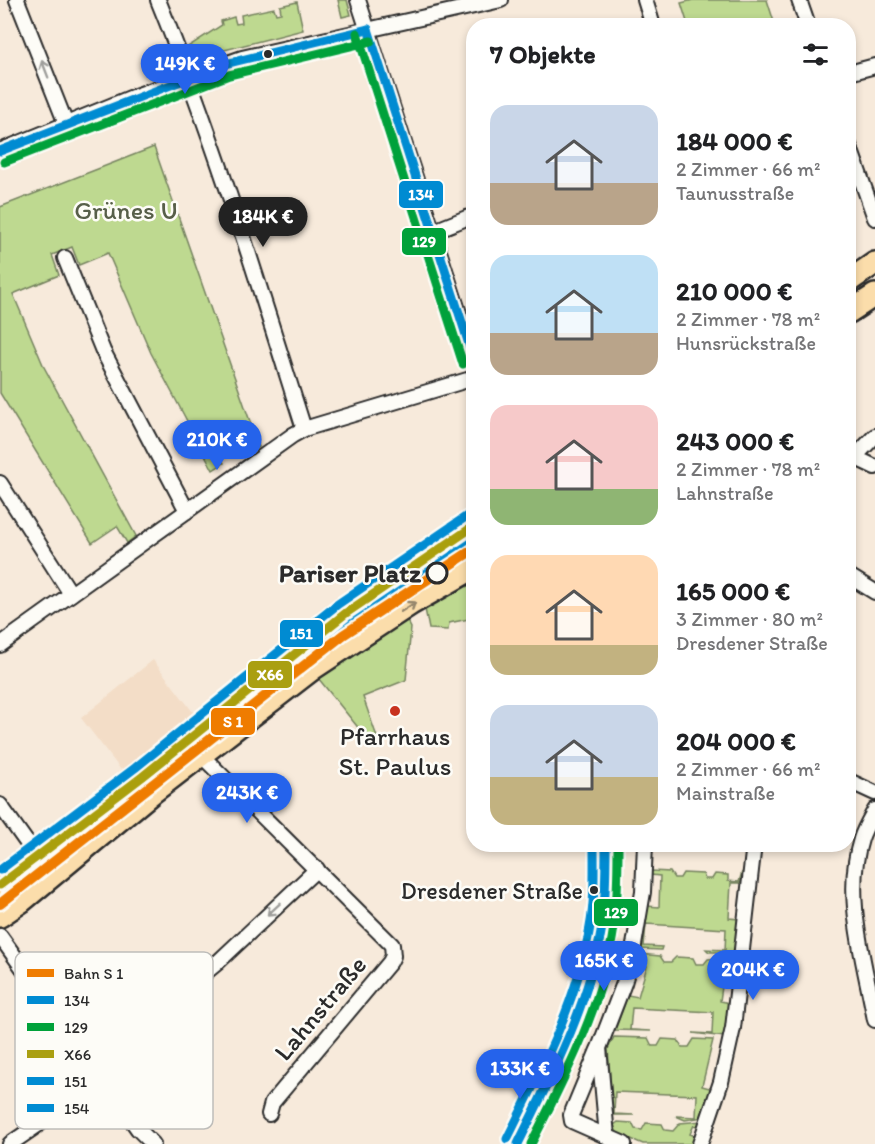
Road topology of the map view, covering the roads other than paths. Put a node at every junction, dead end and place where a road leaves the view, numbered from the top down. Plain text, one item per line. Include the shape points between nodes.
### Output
1 (17, 0) edge
2 (158, 0) edge
3 (358, 0) edge
4 (501, 0) edge
5 (645, 0) edge
6 (799, 0) edge
7 (651, 18) edge
8 (805, 18) edge
9 (368, 29) junction
10 (875, 66) edge
11 (856, 71) edge
12 (188, 78) junction
13 (66, 124) junction
14 (0, 151) edge
15 (856, 165) edge
16 (466, 218) edge
17 (875, 218) edge
18 (434, 231) junction
19 (65, 258) dead end
20 (875, 263) edge
21 (856, 276) edge
22 (875, 295) edge
23 (856, 307) edge
24 (466, 334) edge
25 (466, 380) edge
26 (304, 429) junction
27 (875, 436) edge
28 (856, 456) edge
29 (856, 461) edge
30 (875, 467) edge
31 (0, 483) edge
32 (187, 511) junction
33 (466, 532) edge
34 (466, 573) edge
35 (856, 580) edge
36 (875, 592) edge
37 (71, 594) junction
38 (332, 624) junction
39 (0, 645) edge
40 (314, 668) junction
41 (201, 755) junction
42 (856, 784) edge
43 (875, 793) edge
44 (0, 805) edge
45 (875, 810) edge
46 (606, 852) edge
47 (645, 852) edge
48 (753, 852) edge
49 (37, 857) junction
50 (317, 869) junction
51 (0, 885) edge
52 (0, 916) edge
53 (0, 936) edge
54 (15, 957) edge
55 (213, 966) edge
56 (875, 1020) edge
57 (599, 1048) junction
58 (269, 1114) dead end
59 (32, 1129) edge
60 (138, 1129) edge
61 (607, 1136) junction
62 (10, 1144) edge
63 (153, 1144) edge
64 (518, 1144) edge
65 (624, 1144) edge
66 (700, 1144) edge

13 -> 1 street
2 - 12 street
3 - 9 street
4 - 9 street
5 - 7 street
6 - 8 street
9 - 12 street via 242,58
9 - 18 street
10 - 11 street
12 - 13 street
12 - 26 street
13 - 14 street
15 - 17 street
16 - 18 street
18 - 24 street
19 - 32 street via 103,351
20 - 21 main road
22 - 23 main road
25 - 26 street
26 - 32 street
27 - 28 street
29 - 30 street
31 - 37 street
32 - 37 street
33 - 38 main road
40 -> 34 main road
35 - 36 street
37 - 39 street
38 - 40 main road via 341,628 342,643
38 - 49 main road
40 - 41 main road
41 - 50 street, Lahnstraße
41 - 52 main road
42 - 43 street
44 - 49 street
45 - 56 street via 862,837 855,881 858,926
46 - 64 street via 602,925 589,986
47 - 57 street via 634,944
48 - 66 street via 733,1028 721,1082
49 - 51 main road
50 -> 55 street
50 - 58 street, Lahnstraße via 386,937 393,956 272,1103
53 - 54 street
57 - 61 street
57 - 61 street via 571,1115 572,1120
59 - 62 street
60 - 63 street
61 - 65 street

